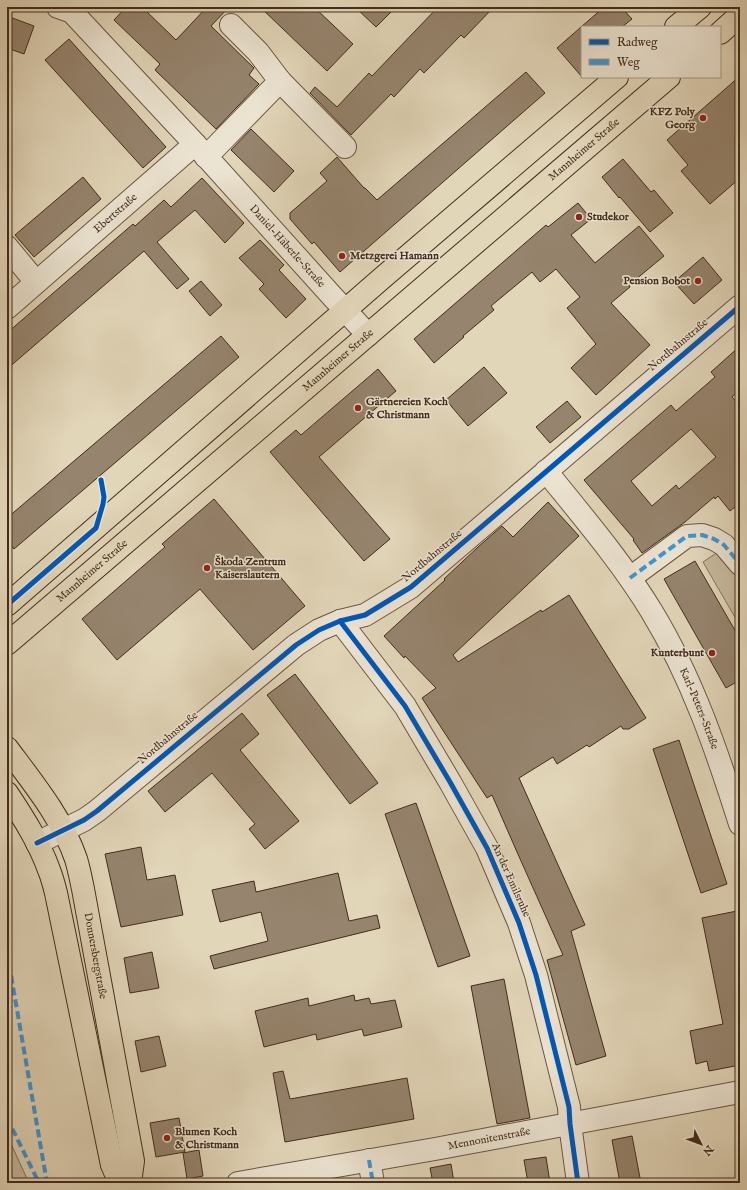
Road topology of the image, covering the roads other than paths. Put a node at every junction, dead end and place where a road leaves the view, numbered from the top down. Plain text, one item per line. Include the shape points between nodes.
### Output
1 (700, 7) edge
2 (69, 9) edge
3 (740, 16) edge
4 (231, 25) dead end
5 (677, 26) edge
6 (721, 32) edge
7 (616, 78) edge
8 (668, 78) edge
9 (280, 81) junction
10 (345, 147) dead end
11 (200, 151) junction
12 (7, 247) edge
13 (36, 282) junction
14 (740, 306) edge
15 (7, 308) edge
16 (345, 311) junction
17 (368, 335) junction
18 (546, 471) junction
19 (740, 564) edge
20 (630, 578) junction
21 (7, 605) edge
22 (340, 621) junction
23 (7, 644) edge
24 (7, 748) edge
25 (7, 793) edge
26 (740, 824) edge
27 (64, 830) junction
28 (37, 843) junction
29 (740, 1092) edge
30 (570, 1124) junction
31 (369, 1160) junction
32 (120, 1183) edge
33 (130, 1183) edge
34 (238, 1183) edge
35 (373, 1183) edge
36 (578, 1183) edge

1 - 5 main road
2 - 11 street, Daniel-Häberle-Straße
3 - 6 main road
4 - 9 street via 258,52
7 - 16 main road
8 - 17 main road, Mannheimer Straße
9 - 10 street
9 - 11 street
11 - 13 street, Ebertstraße
11 - 16 street, Daniel-Häberle-Straße
12 - 13 street
13 - 15 street, Ebertstraße
14 - 18 street, Nordbahnstraße
16 - 17 street, Daniel-Häberle-Straße
16 - 21 main road
17 - 23 main road, Mannheimer Straße
18 - 20 street, Karl-Peters-Straße
18 - 22 street, Nordbahnstraße via 411,587 365,615
19 - 20 street via 724,545 714,539 702,535 687,536
20 - 26 street, Karl-Peters-Straße via 675,654 700,707
22 - 27 street, Nordbahnstraße via 319,630 296,645 97,811
22 - 30 street, An der Emilsruhe via 405,706 487,848 519,923 536,975 569,1107
24 - 27 main road, Donnersbergstraße
25 - 28 main road
27 - 28 street, Nordbahnstraße
27 - 33 main road, Donnersbergstraße via 76,860 84,897 133,1161
28 - 32 main road via 56,893 112,1165
29 - 30 street, Mennonitenstraße
30 - 31 street, Mennonitenstraße
30 - 36 street, An der Emilsruhe
31 - 34 street, Mennonitenstraße
31 - 35 street

